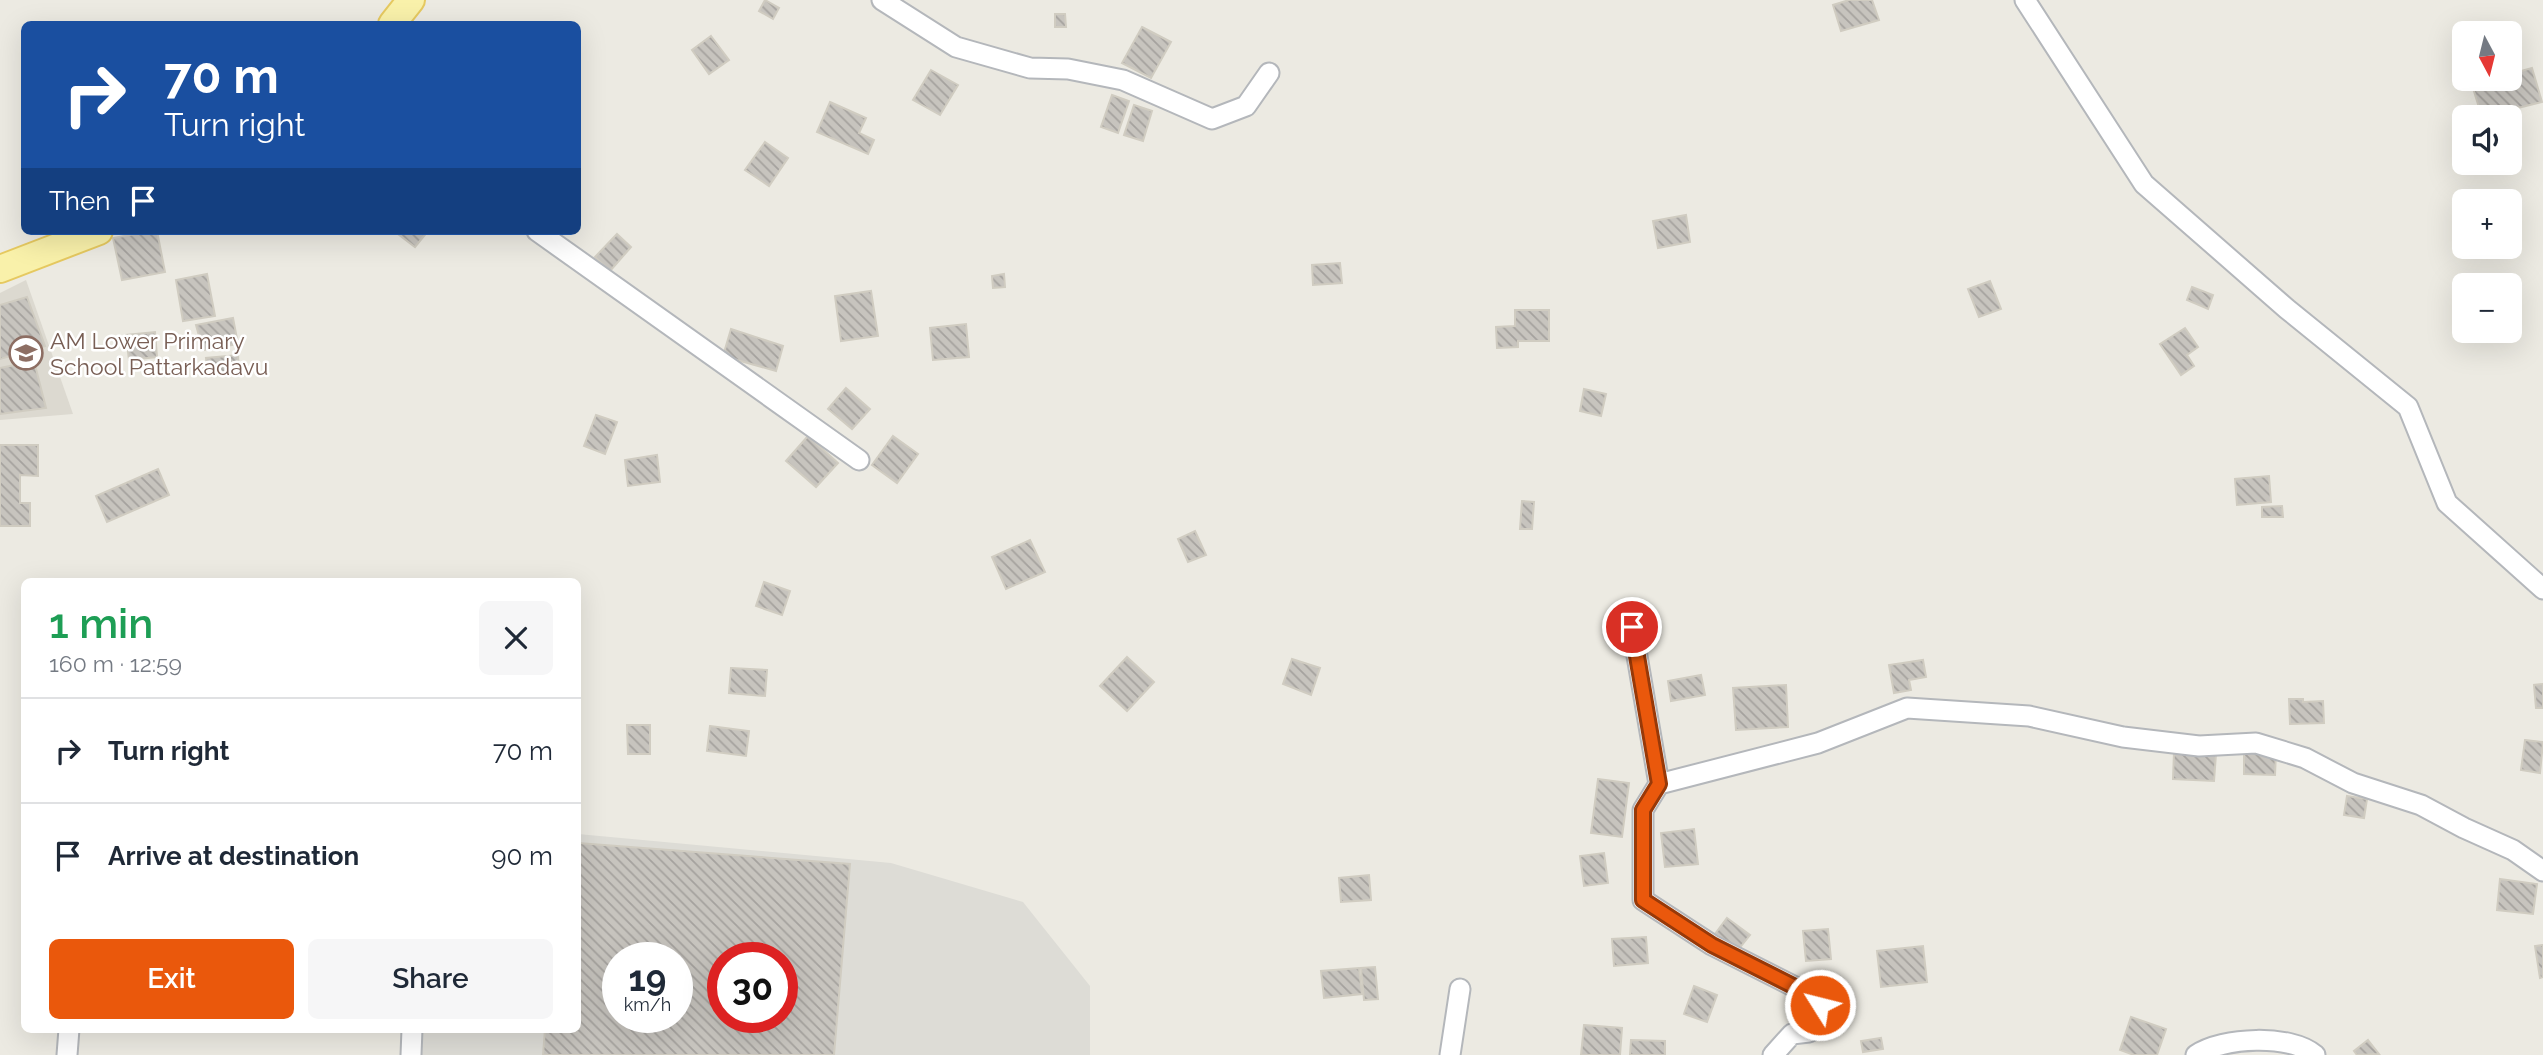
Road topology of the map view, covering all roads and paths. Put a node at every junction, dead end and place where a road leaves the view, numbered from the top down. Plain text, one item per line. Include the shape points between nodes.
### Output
1 (411, 0) edge
2 (882, 0) edge
3 (2025, 0) edge
4 (394, 21) edge
5 (1269, 73) dead end
6 (89, 235) edge
7 (543, 235) edge
8 (0, 269) edge
9 (859, 460) dead end
10 (2543, 589) edge
11 (1632, 627) dead end
12 (1659, 784) junction
13 (2543, 871) edge
14 (1460, 989) dead end
15 (69, 1033) edge
16 (412, 1033) edge
17 (67, 1055) edge
18 (411, 1055) edge
19 (1450, 1055) edge
20 (1773, 1055) edge
21 (2196, 1055) edge
22 (2315, 1055) edge

1 - 4 main road
2 - 5 street via 956,47 1030,68 1068,69 1123,80 1212,119 1246,106
3 - 10 street via 2144,184 2408,407 2447,503
6 - 8 main road
7 - 9 street
11 - 12 street
12 - 13 street via 1818,743 1907,708 2029,716 2123,737 2199,746 2256,743 2421,805 2513,850
12 - 20 street via 1643,810 1643,900 1820,1005 1809,1032 1792,1034
14 - 19 street
15 - 17 street
16 - 18 street
21 - 22 street via 2207,1047 2244,1040 2307,1048

